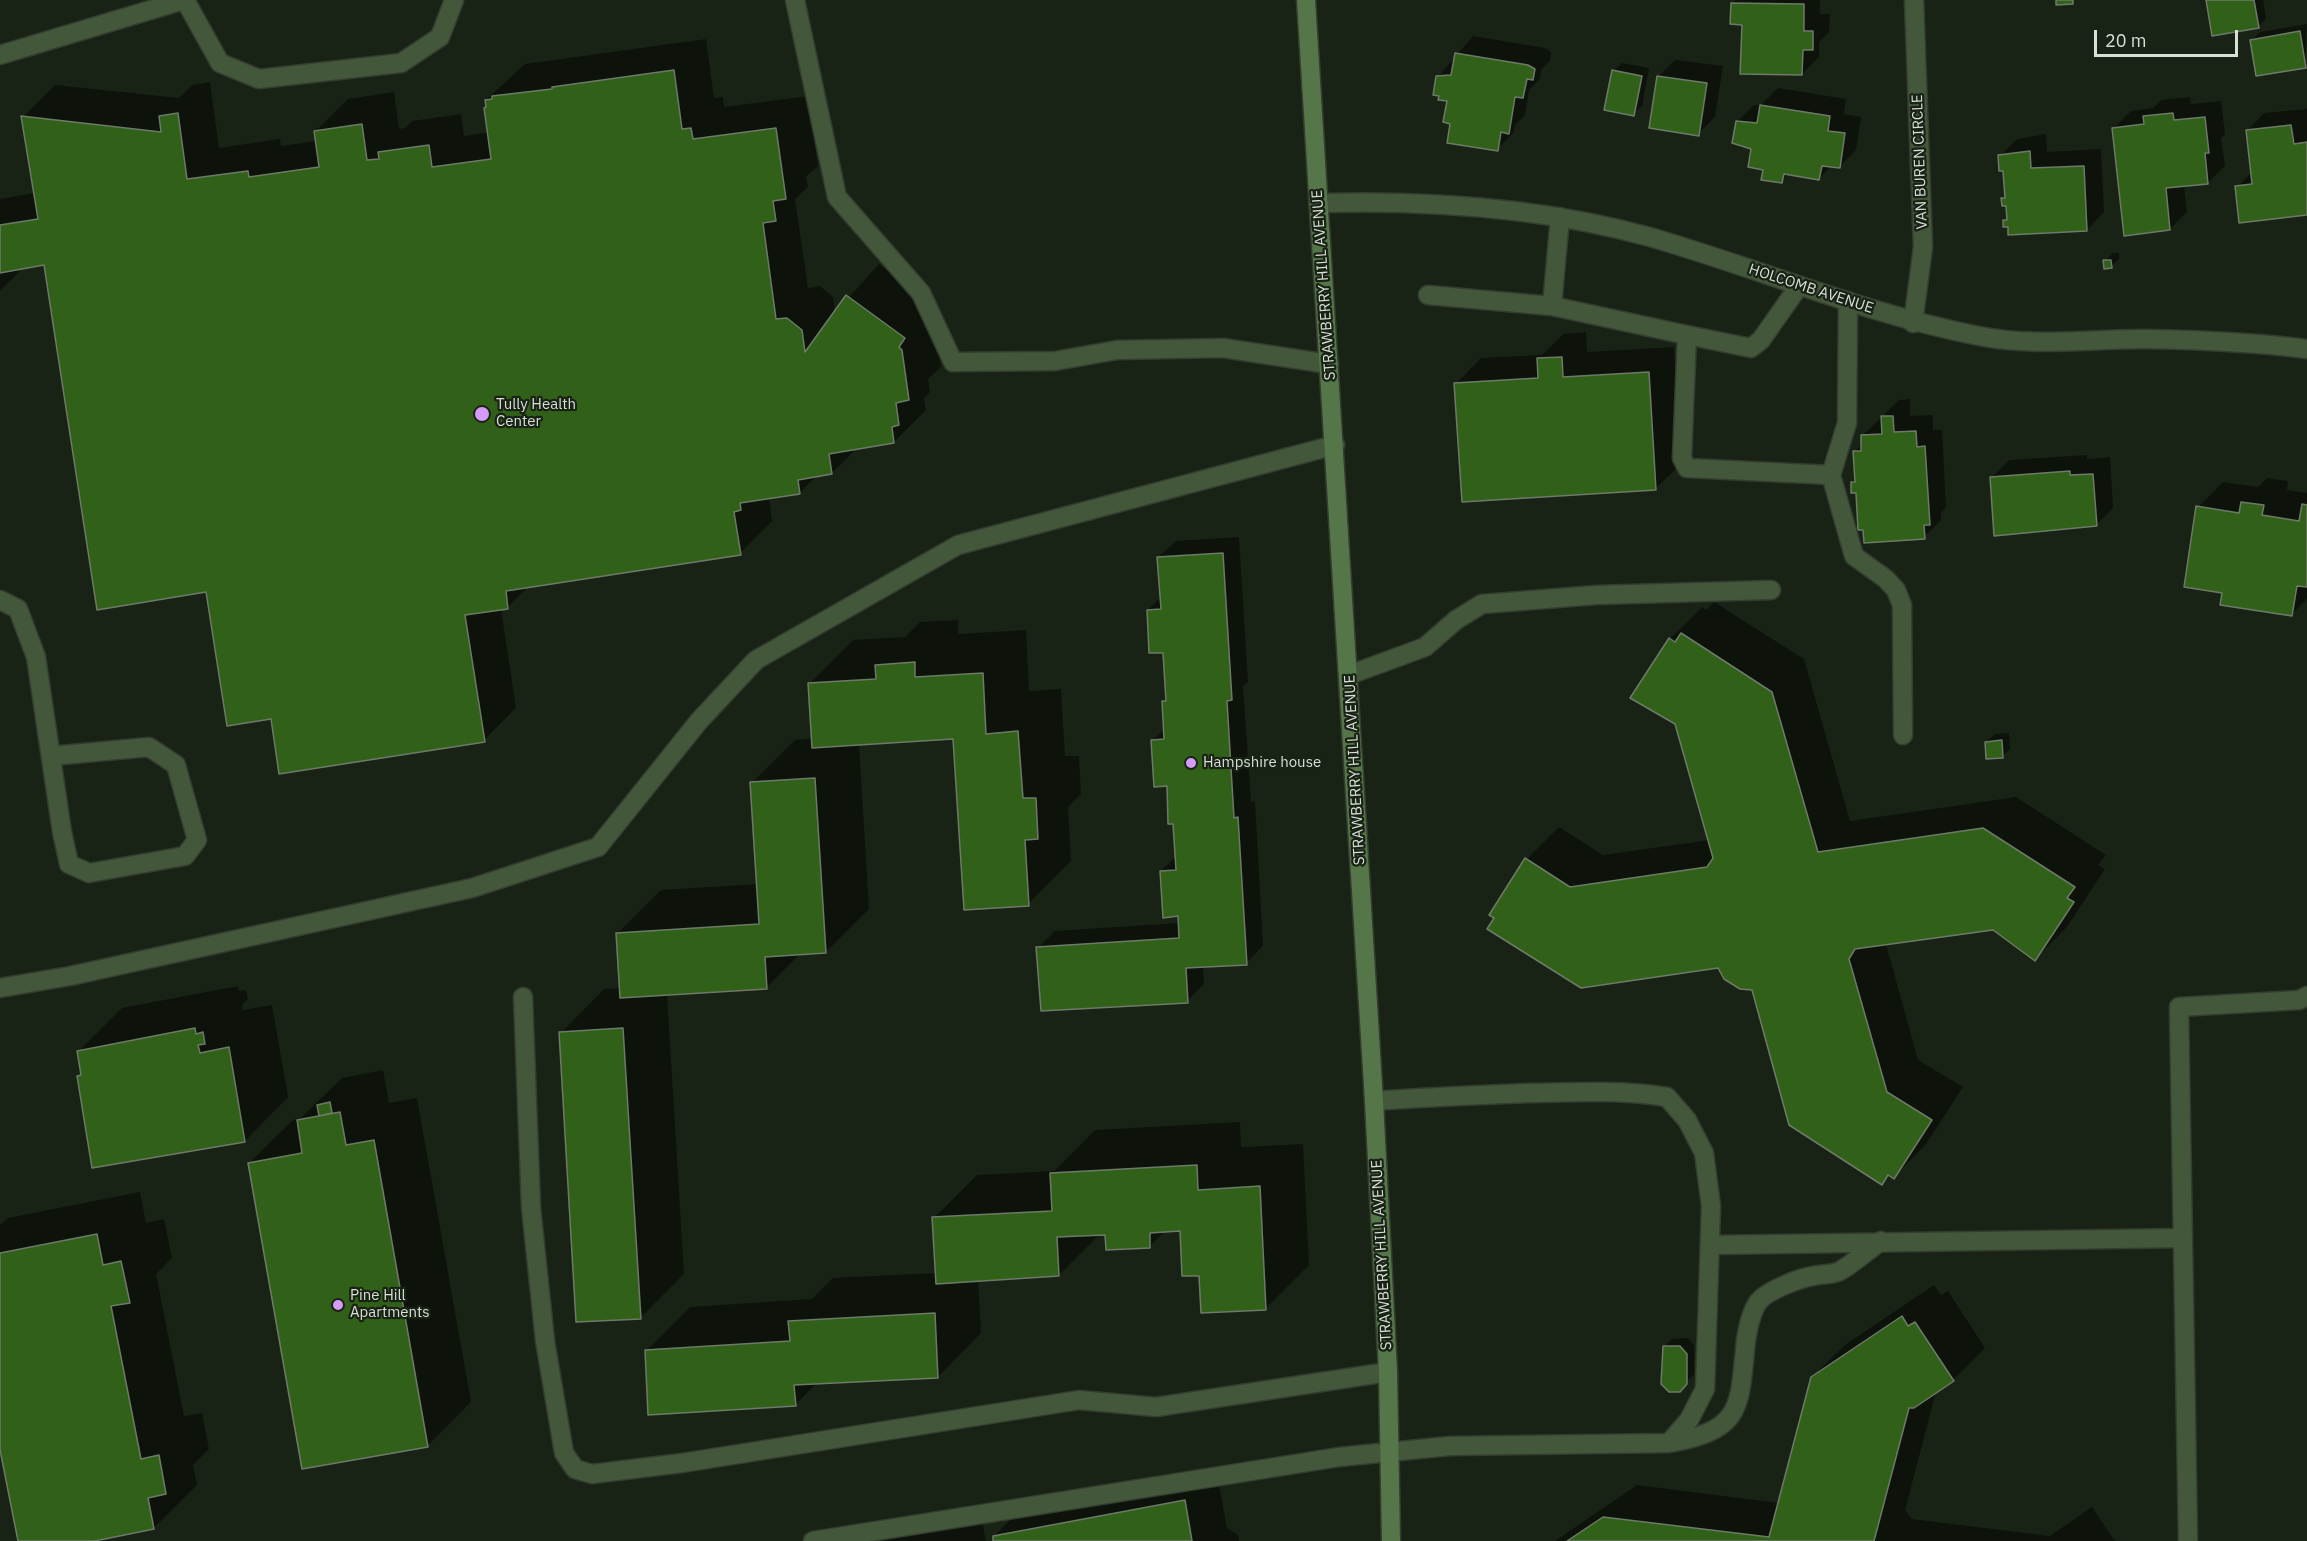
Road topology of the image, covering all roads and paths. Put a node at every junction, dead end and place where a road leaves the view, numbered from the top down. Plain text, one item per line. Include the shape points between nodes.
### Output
1 (184, 0) edge
2 (454, 0) edge
3 (795, 0) edge
4 (1306, 0) edge
5 (1914, 0) edge
6 (0, 55) edge
7 (1319, 203) junction
8 (1560, 217) junction
9 (1799, 286) junction
10 (1428, 295) dead end
11 (1848, 301) junction
12 (1552, 306) junction
13 (1913, 322) junction
14 (1687, 335) junction
15 (2307, 349) edge
16 (1329, 364) junction
17 (1335, 445) junction
18 (1831, 475) junction
19 (1771, 590) dead end
20 (0, 600) edge
21 (1349, 675) junction
22 (1903, 735) dead end
23 (51, 756) junction
24 (0, 988) edge
25 (2307, 996) edge
26 (524, 997) dead end
27 (1374, 1101) junction
28 (2183, 1238) junction
29 (1881, 1240) junction
30 (1711, 1245) junction
31 (1388, 1372) junction
32 (1669, 1443) junction
33 (1390, 1452) junction
34 (813, 1541) edge
35 (1391, 1541) edge
36 (2188, 1541) edge

1 - 2 street via 220,63 259,79 401,63 440,37
1 - 6 street
3 - 16 street via 837,197 921,293 953,362 1055,361 1117,350 1223,348
4 - 7 main road, STRAWBERRY HILL AVENUE
5 - 13 street, VAN BUREN CIRCLE via 1923,247
7 - 8 street, HOLCOMB AVENUE via 1494,207
7 - 16 main road, STRAWBERRY HILL AVENUE
8 - 9 street, HOLCOMB AVENUE via 1649,237
8 - 12 street
9 - 11 street, HOLCOMB AVENUE
9 - 14 street via 1761,340 1751,348
10 - 12 street
11 - 13 street, HOLCOMB AVENUE
11 - 18 street via 1847,423
12 - 14 street
13 - 15 street, HOLCOMB AVENUE via 1983,337 2060,342 2143,339
14 - 18 street via 1682,458 1687,468
16 - 17 main road, STRAWBERRY HILL AVENUE
17 - 21 main road, STRAWBERRY HILL AVENUE
17 - 24 street via 958,545 756,660 699,721 598,847 472,888
18 - 22 street via 1854,556 1886,579 1902,605
19 - 21 street via 1596,595 1482,604 1425,647
20 - 23 street via 18,609 36,657
21 - 27 main road, STRAWBERRY HILL AVENUE
23 - 23 street via 69,864 89,873 185,856 197,840 176,765 149,747
25 - 28 street via 2298,1000 2179,1007
26 - 31 street via 531,1207 544,1341 564,1453 575,1469 592,1474 682,1463 1079,1400 1156,1407
27 - 30 street via 1583,1092 1668,1097 1687,1120 1704,1153
27 - 31 main road, STRAWBERRY HILL AVENUE
28 - 29 street
28 - 36 street
29 - 30 street
29 - 32 street via 1839,1272 1809,1276 1759,1300 1748,1325 1739,1396 1733,1413 1720,1428 1701,1438
30 - 32 street via 1705,1389 1689,1420
31 - 33 main road, STRAWBERRY HILL AVENUE
32 - 33 street via 1449,1446
33 - 34 street
33 - 35 main road, STRAWBERRY HILL AVENUE

